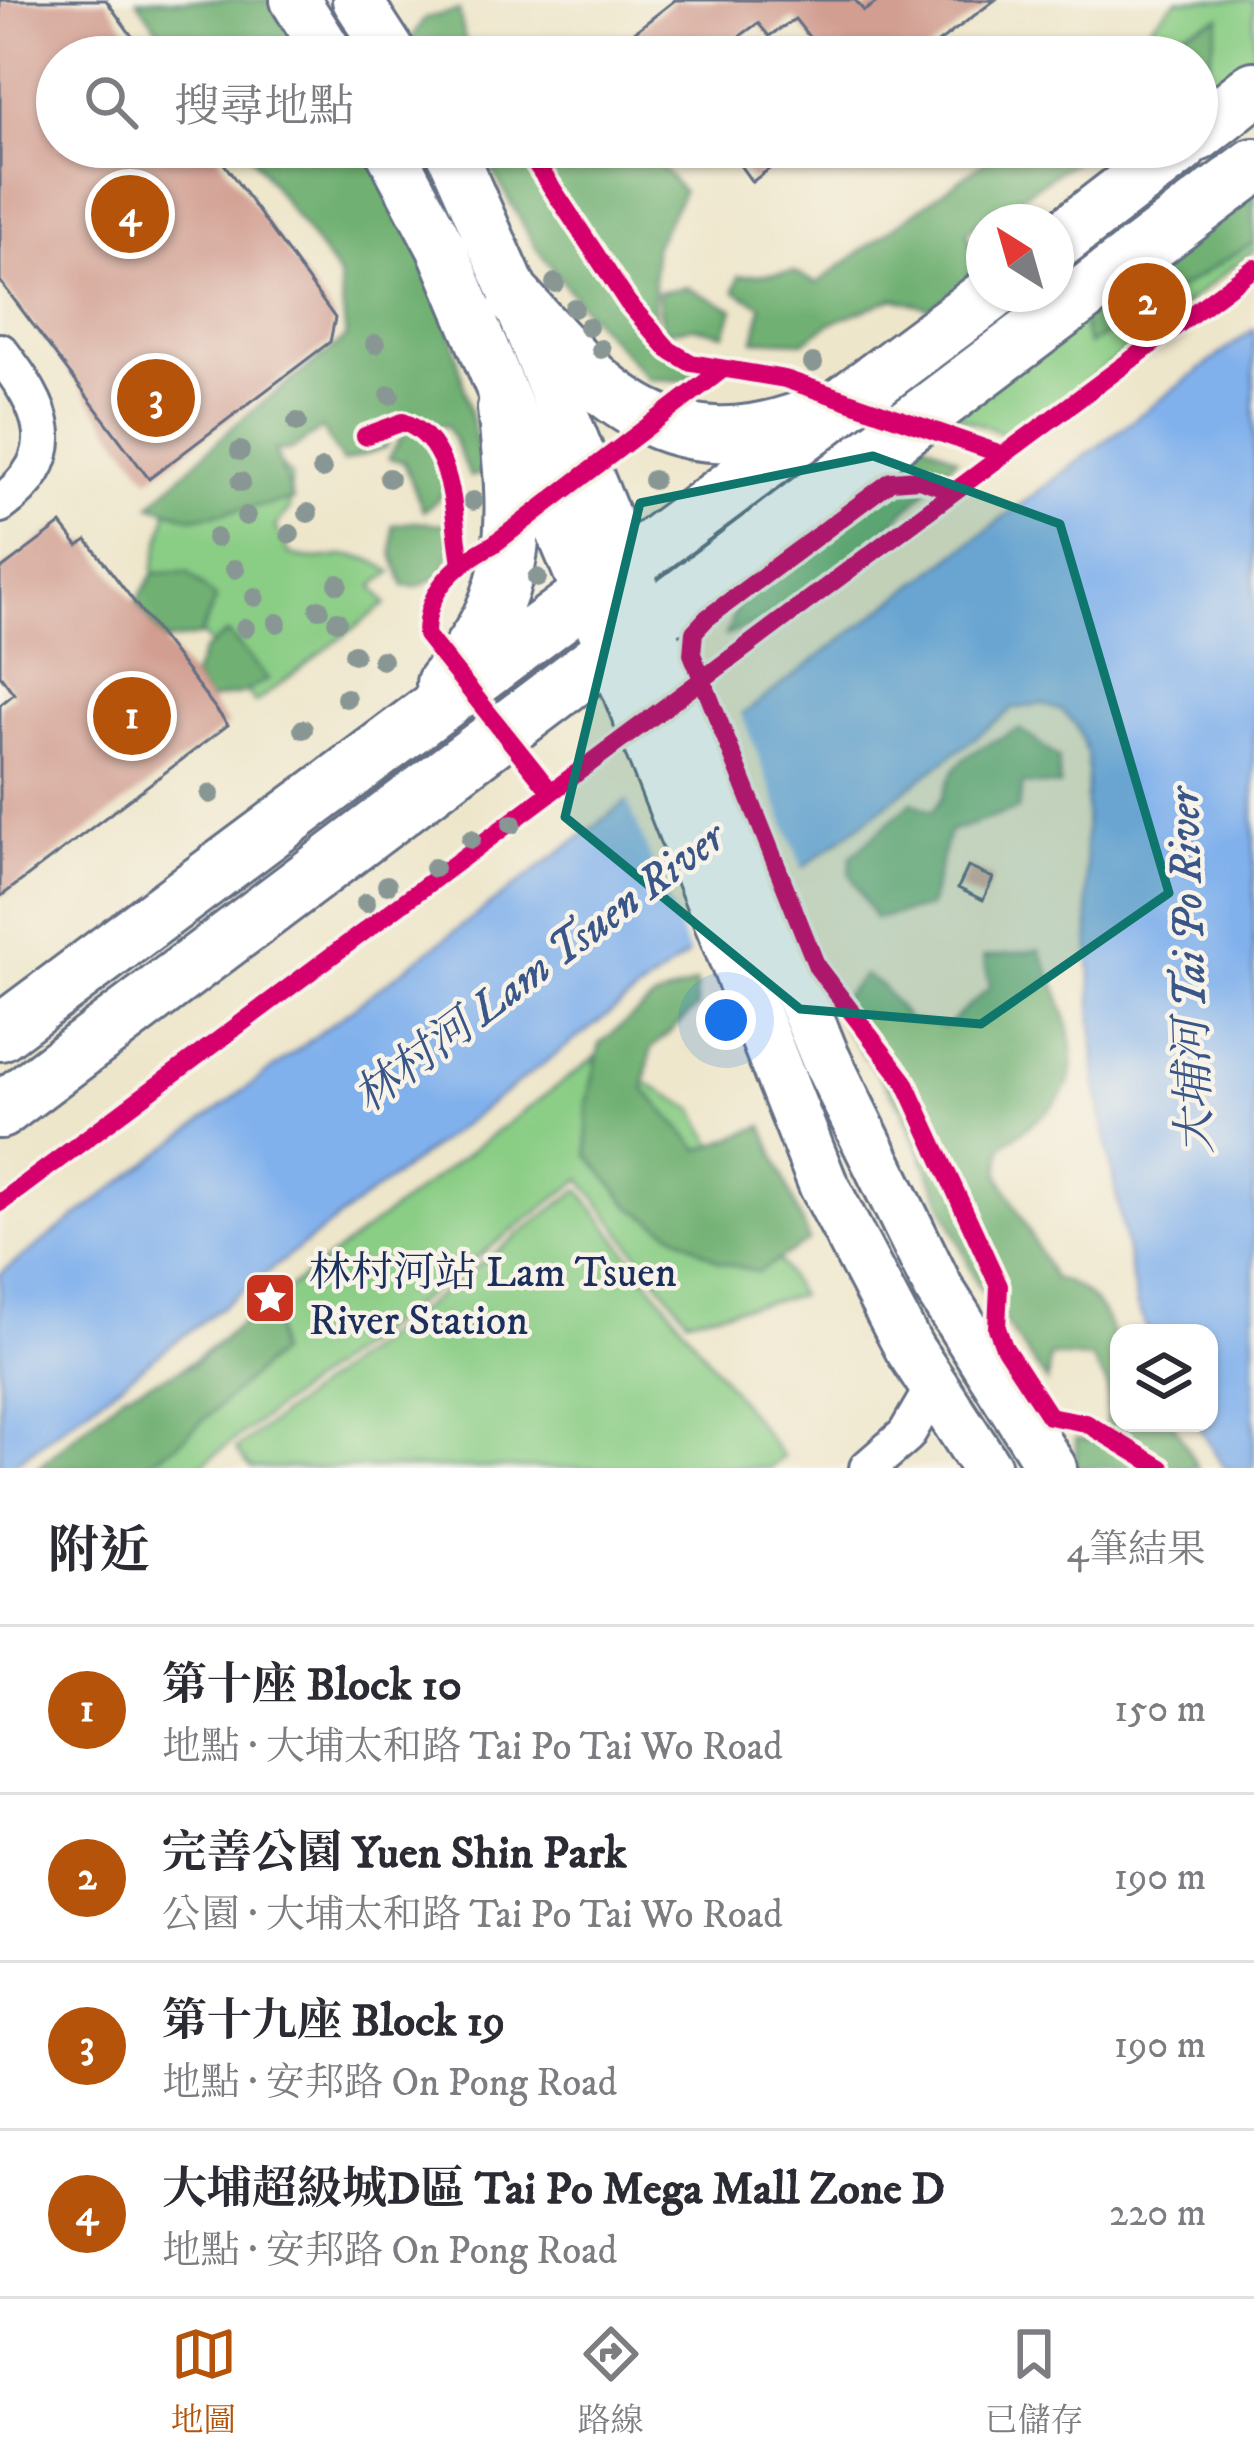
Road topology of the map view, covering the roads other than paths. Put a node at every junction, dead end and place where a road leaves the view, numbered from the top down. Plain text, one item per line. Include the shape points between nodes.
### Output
1 (295, 0) edge
2 (357, 0) edge
3 (318, 36) edge
4 (380, 36) edge
5 (1254, 89) edge
6 (1218, 117) edge
7 (1254, 166) edge
8 (399, 168) edge
9 (457, 168) edge
10 (1153, 168) edge
11 (1074, 229) edge
12 (517, 301) junction
13 (968, 312) edge
14 (0, 352) edge
15 (857, 398) junction
16 (505, 408) junction
17 (0, 504) edge
18 (608, 584) junction
19 (640, 660) junction
20 (386, 747) junction
21 (0, 1033) edge
22 (0, 1111) edge
23 (934, 1387) junction
24 (977, 1454) edge
25 (877, 1461) edge
26 (1052, 1468) edge

1 - 3 main road
2 - 4 main road
5 - 6 main road
7 - 19 main road
8 - 16 main road via 442,249
9 - 12 main road
10 - 11 main road
12 - 15 main road via 590,381 640,415 698,434 747,436
12 - 18 main road
13 - 15 main road
14 - 17 street via 30,395 43,440 34,471
15 - 18 main road
16 - 18 main road
16 - 20 main road via 512,537 500,604 469,656
18 - 19 main road
18 - 20 main road
19 - 22 main road
19 - 23 main road via 741,974 823,1184
19 - 26 main road via 780,943 888,1194
20 - 21 main road
23 - 24 main road
23 - 25 street via 918,1420
24 - 25 street via 939,1438

